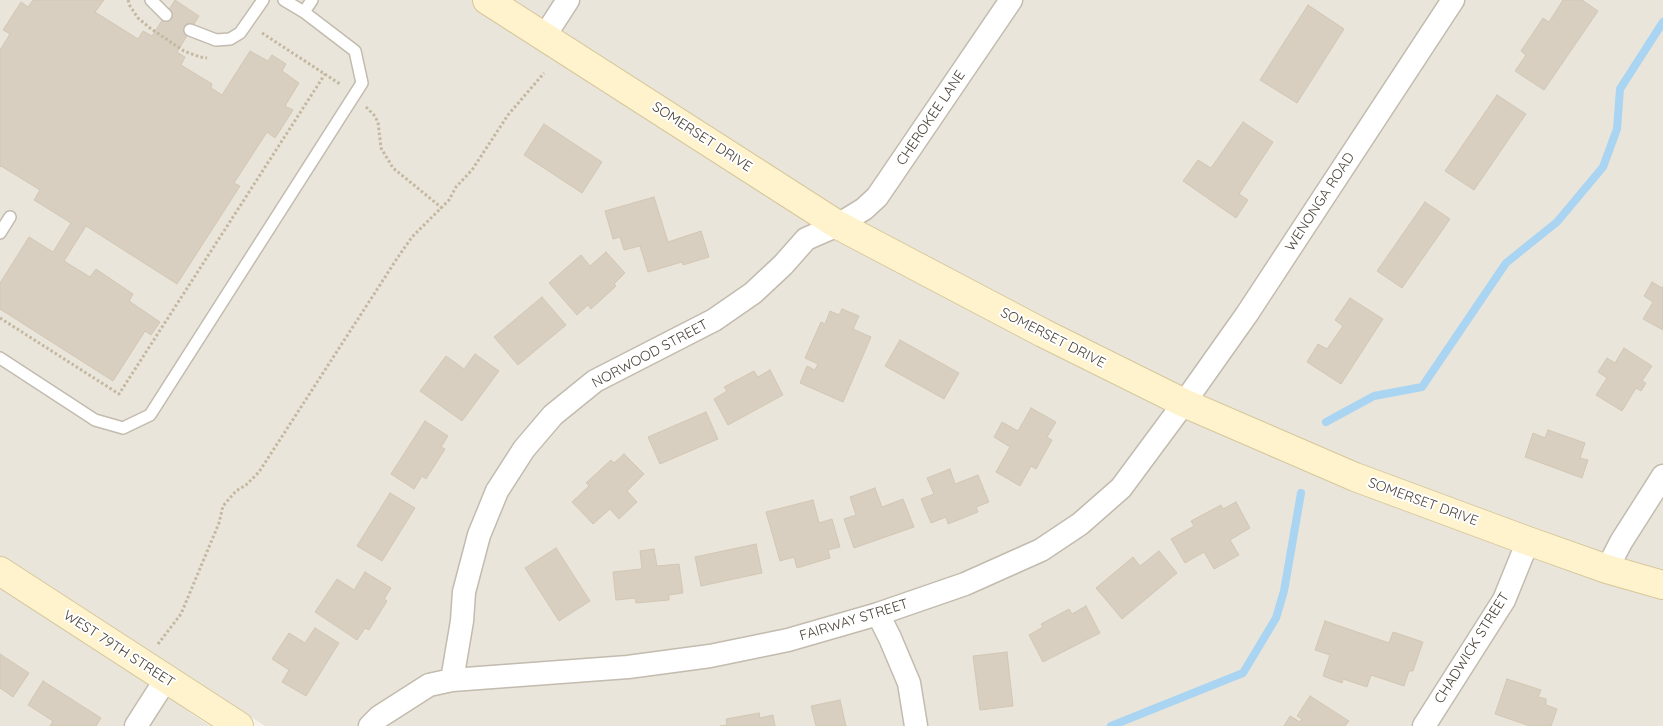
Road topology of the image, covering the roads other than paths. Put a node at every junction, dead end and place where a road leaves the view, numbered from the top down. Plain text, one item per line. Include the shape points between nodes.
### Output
1 (151, 0) edge
2 (263, 0) edge
3 (284, 0) edge
4 (312, 0) edge
5 (487, 0) edge
6 (568, 0) edge
7 (1010, 0) edge
8 (1453, 0) edge
9 (304, 12) junction
10 (166, 15) dead end
11 (190, 30) dead end
12 (544, 36) junction
13 (10, 217) dead end
14 (838, 225) junction
15 (0, 233) edge
16 (0, 358) edge
17 (1184, 403) junction
18 (1663, 476) edge
19 (1528, 542) junction
20 (1607, 569) junction
21 (0, 571) edge
22 (1663, 585) edge
23 (878, 614) junction
24 (166, 679) junction
25 (452, 680) junction
26 (136, 726) edge
27 (239, 726) edge
28 (370, 726) edge
29 (916, 726) edge
30 (1424, 726) edge

1 - 10 lane
2 - 11 lane via 240,33 230,39 216,40
3 - 9 lane
4 - 9 lane
5 - 12 street, SOMERSET DRIVE
6 - 12 street
7 - 14 street, CHEROKEE LANE via 877,197
8 - 17 street, WENONGA ROAD via 1247,314
9 - 16 lane via 355,51 362,83 150,415 123,428 95,420
12 - 14 street, SOMERSET DRIVE
13 - 15 lane
14 - 17 street, SOMERSET DRIVE
14 - 25 street, NORWOOD STREET via 806,240 753,293 714,320 595,381 553,416 524,449 497,491 478,535 464,592
17 - 19 street, SOMERSET DRIVE via 1355,477
17 - 23 street, FAIRWAY STREET via 1121,488 1080,524 1041,550 1005,567
18 - 20 street
19 - 20 street, SOMERSET DRIVE
19 - 30 street, CHADWICK STREET via 1504,600
20 - 22 street, SOMERSET DRIVE
21 - 24 street, WEST 79TH STREET
23 - 25 street, FAIRWAY STREET via 788,640 710,656 619,668
23 - 29 street via 909,682
24 - 26 street
24 - 27 street, WEST 79TH STREET
25 - 28 street via 429,685

